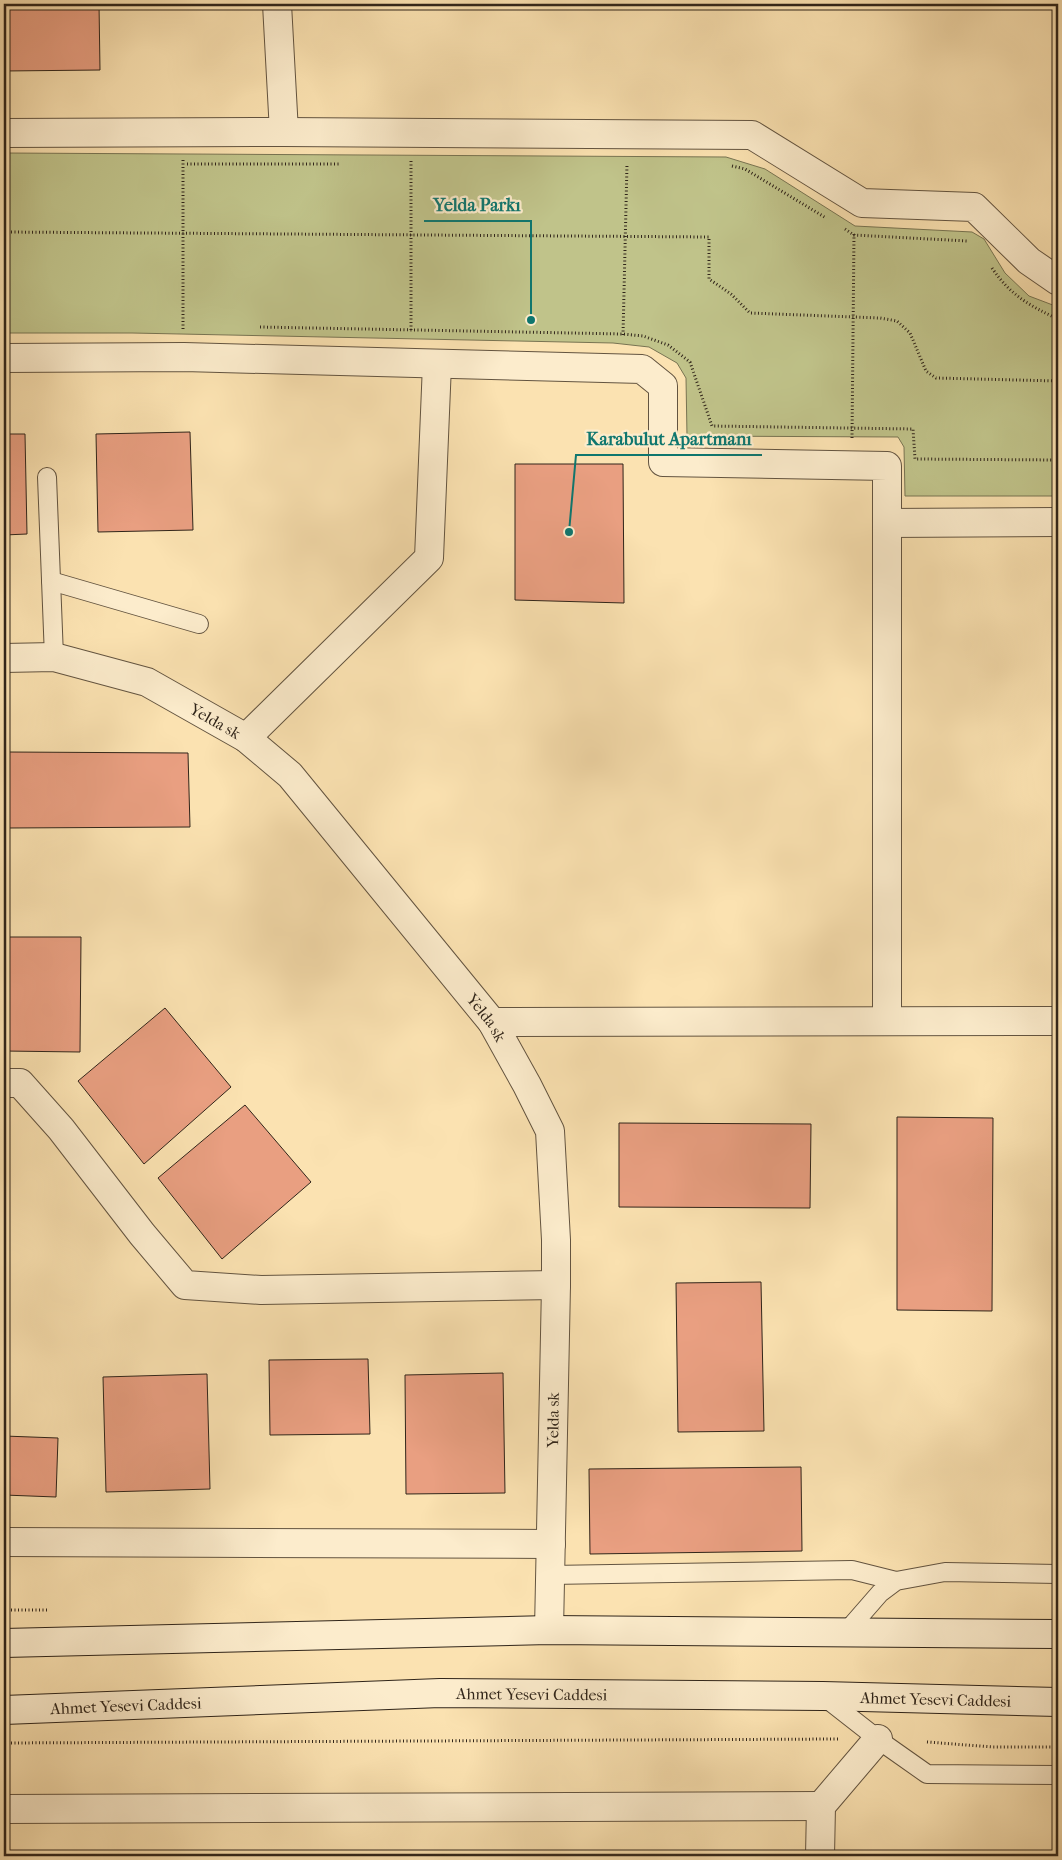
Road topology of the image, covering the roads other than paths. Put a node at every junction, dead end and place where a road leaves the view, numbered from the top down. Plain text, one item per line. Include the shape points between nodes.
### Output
1 (277, 4) edge
2 (284, 132) junction
3 (4, 133) edge
4 (1058, 281) edge
5 (4, 358) edge
6 (438, 364) junction
7 (47, 477) dead end
8 (1058, 522) edge
9 (887, 523) junction
10 (51, 581) junction
11 (199, 624) dead end
12 (54, 657) junction
13 (4, 658) edge
14 (246, 738) junction
15 (887, 1021) junction
16 (1058, 1021) edge
17 (492, 1022) junction
18 (4, 1083) edge
19 (556, 1285) junction
20 (4, 1542) edge
21 (550, 1544) junction
22 (1058, 1574) edge
23 (550, 1575) junction
24 (896, 1581) junction
25 (548, 1630) junction
26 (846, 1632) junction
27 (1058, 1634) edge
28 (4, 1643) edge
29 (822, 1696) junction
30 (1058, 1702) edge
31 (4, 1710) edge
32 (878, 1739) junction
33 (1058, 1775) edge
34 (820, 1806) junction
35 (4, 1809) edge
36 (820, 1856) edge

1 - 2 street
2 - 3 street
2 - 4 street via 752,135 862,203 974,207 1029,261
5 - 6 street via 184,357
6 - 9 street via 642,369 663,386 663,462 887,466
6 - 14 street via 429,558
7 - 10 lane
8 - 9 street
9 - 15 street
10 - 11 lane
10 - 12 lane
12 - 13 street, Yelda sk
12 - 14 street, Yelda sk via 147,682
14 - 17 street, Yelda sk via 290,775
15 - 16 street
15 - 17 street
17 - 19 street, Yelda sk via 550,1131
18 - 19 street via 20,1083 56,1122 185,1285 261,1290
19 - 21 street, Yelda sk
20 - 21 street
21 - 23 street, Yelda sk
22 - 24 lane via 945,1572
23 - 24 lane via 852,1570
23 - 25 street, Yelda sk
24 - 26 lane via 880,1593
25 - 26 street
25 - 28 street
26 - 27 street
29 - 30 street, Ahmet Yesevi Caddesi
29 - 31 street, Ahmet Yesevi Caddesi via 440,1693
29 - 32 lane
32 - 33 lane via 927,1774
32 - 34 street
34 - 35 street
34 - 36 street

